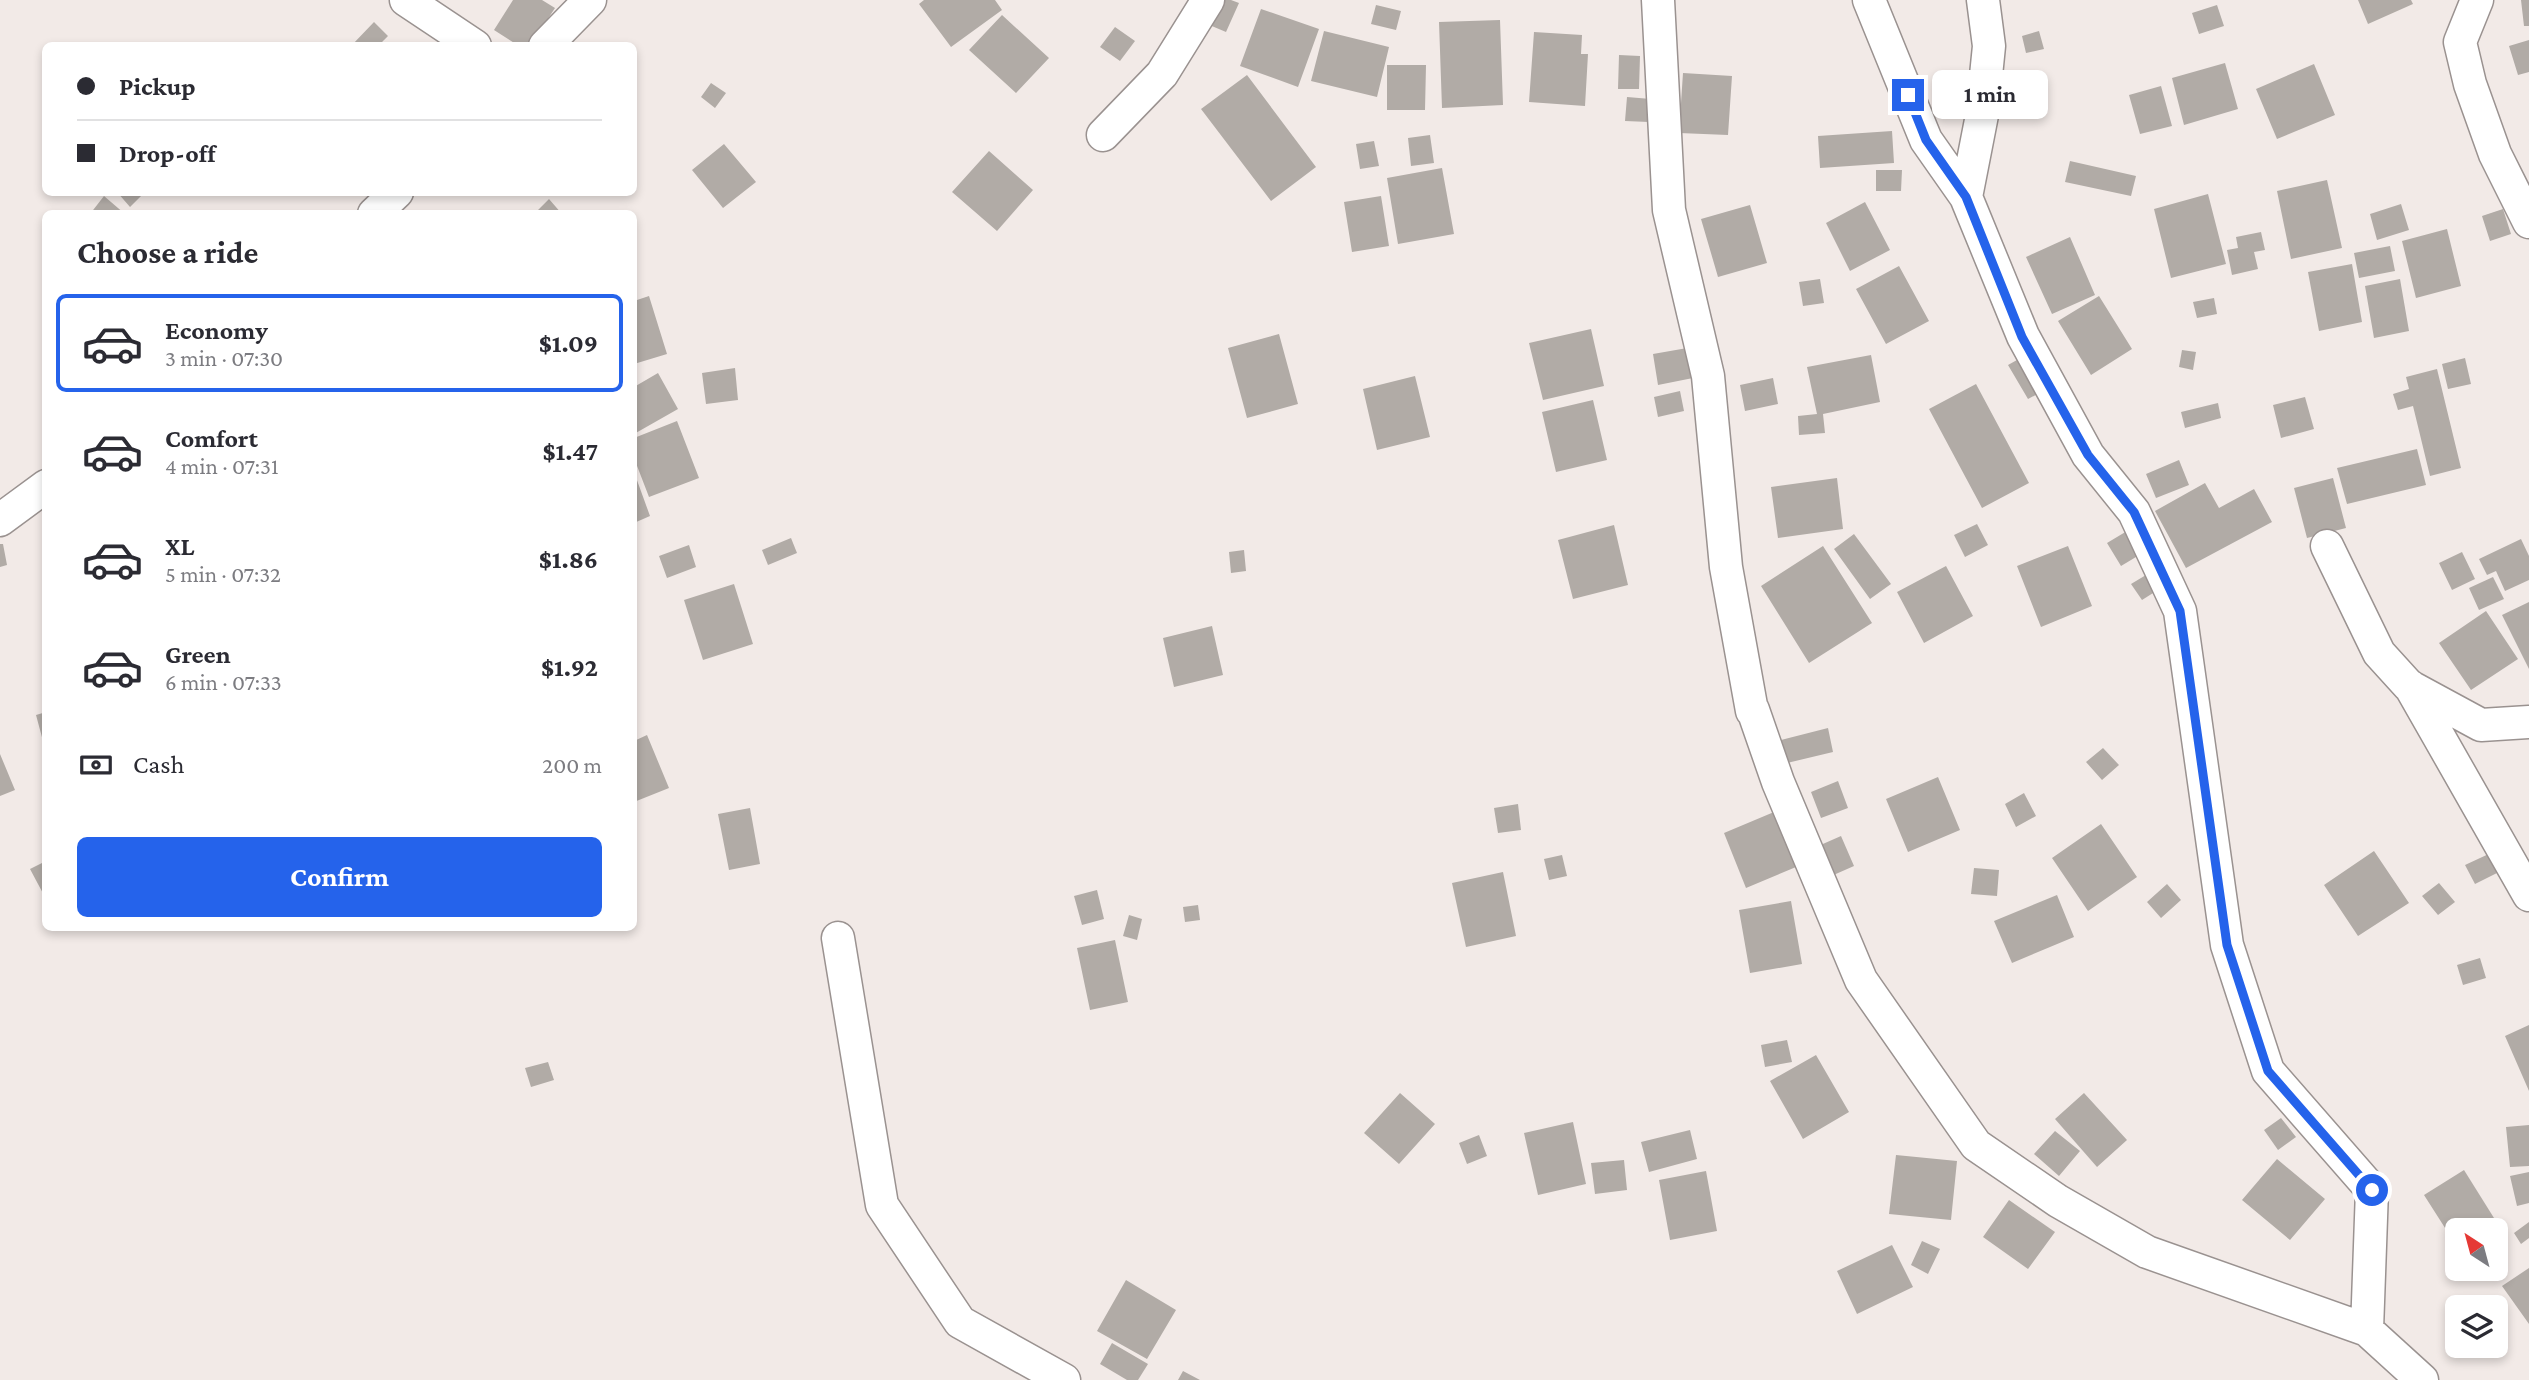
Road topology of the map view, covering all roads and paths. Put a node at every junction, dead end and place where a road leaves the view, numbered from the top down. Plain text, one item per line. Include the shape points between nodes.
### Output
1 (406, 0) edge
2 (590, 0) edge
3 (1208, 0) edge
4 (1658, 0) edge
5 (1869, 0) edge
6 (1983, 0) edge
7 (2477, 0) edge
8 (469, 42) edge
9 (549, 42) edge
10 (1104, 135) dead end
11 (393, 196) edge
12 (1966, 197) junction
13 (378, 210) edge
14 (2529, 222) edge
15 (42, 489) edge
16 (0, 520) edge
17 (2326, 546) dead end
18 (2409, 686) junction
19 (2529, 722) edge
20 (2529, 895) edge
21 (838, 938) dead end
22 (2367, 1330) junction
23 (1064, 1380) edge
24 (2423, 1380) edge

1 - 8 street
2 - 9 street
3 - 10 street via 1162,74
4 - 22 street via 1669,210 1708,376 1726,567 1753,710 1778,782 1861,980 1976,1145 2058,1201 2147,1252
5 - 12 street via 1926,140
6 - 12 street via 1989,46
7 - 14 street via 2460,42 2495,154
11 - 13 street
12 - 22 street via 2022,337 2088,455 2134,512 2180,611 2227,945 2268,1071 2372,1190
15 - 16 street
17 - 18 street via 2379,653
18 - 19 street via 2481,725
18 - 20 street
21 - 23 street via 883,1205 961,1322
22 - 24 street

